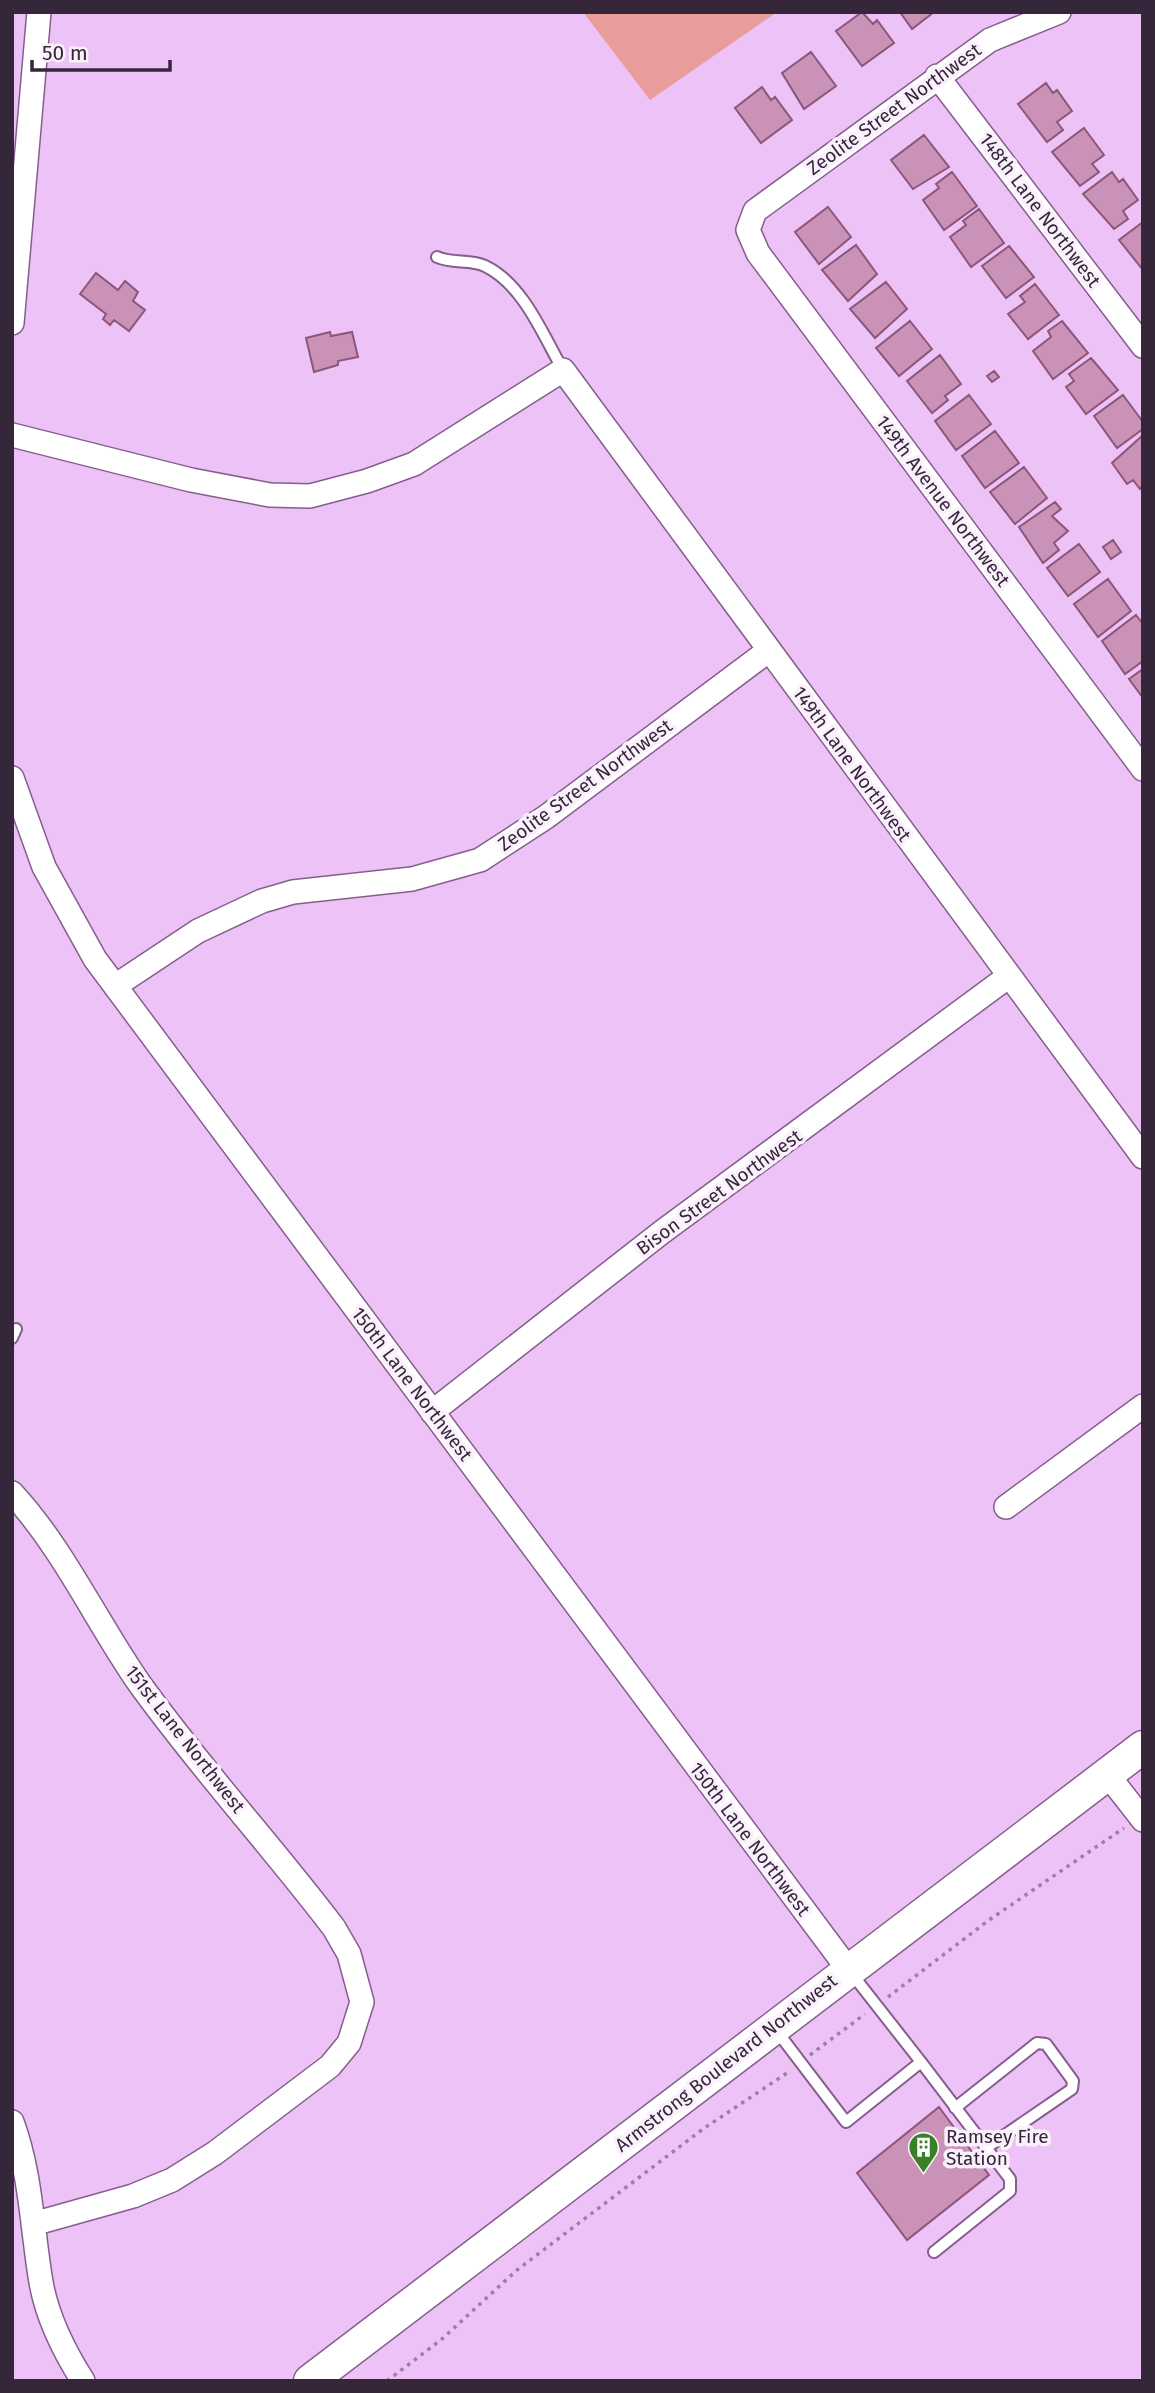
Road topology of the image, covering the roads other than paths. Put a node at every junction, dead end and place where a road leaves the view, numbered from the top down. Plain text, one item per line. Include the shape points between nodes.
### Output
1 (39, 12) edge
2 (1059, 12) edge
3 (937, 76) junction
4 (748, 230) joint
5 (437, 257) dead end
6 (12, 323) edge
7 (1143, 346) edge
8 (563, 370) junction
9 (12, 435) edge
10 (768, 651) junction
11 (1143, 769) edge
12 (12, 778) edge
13 (22, 842) edge
14 (1009, 976) junction
15 (115, 986) junction
16 (1143, 1157) edge
17 (1143, 1406) edge
18 (432, 1412) junction
19 (12, 1493) edge
20 (1006, 1507) dead end
21 (1143, 1747) edge
22 (1107, 1774) junction
23 (1142, 1818) edge
24 (848, 1969) junction
25 (774, 2027) junction
26 (921, 2062) junction
27 (955, 2108) junction
28 (12, 2122) edge
29 (986, 2148) junction
30 (33, 2224) junction
31 (934, 2252) dead end
32 (83, 2381) edge
33 (310, 2381) edge

1 - 6 street
2 - 3 street, Zeolite Street Northwest via 990,40
3 - 4 street, Zeolite Street Northwest via 755,211
3 - 7 street, 148th Lane Northwest
4 - 11 street, 149th Avenue Northwest via 758,253
5 - 8 lane via 483,265 500,275 528,308
8 - 9 street via 414,464 310,496 270,495 191,481
8 - 10 street, 149th Lane Northwest
10 - 14 street, 149th Lane Northwest
10 - 15 street, Zeolite Street Northwest via 546,817 480,860 412,879 293,892 262,901 198,931
12 - 13 street, 150th Lane Northwest
13 - 15 street, 150th Lane Northwest
14 - 16 street, 149th Lane Northwest
14 - 18 street, Bison Street Northwest via 662,1232
15 - 18 street, 150th Lane Northwest
17 - 20 street
18 - 24 street, 150th Lane Northwest
19 - 30 street, 151st Lane Northwest via 31,1514 163,1715 334,1928 349,1954 362,2002 349,2043 330,2066 215,2153 172,2180 133,2196
21 - 22 main road, Armstrong Boulevard Northwest
22 - 23 street
22 - 24 main road, Armstrong Boulevard Northwest
24 - 25 main road, Armstrong Boulevard Northwest
24 - 26 lane
25 - 26 lane via 846,2122
25 - 33 main road, Armstrong Boulevard Northwest
26 - 27 lane
27 - 29 lane
27 - 29 lane via 1037,2043 1046,2045 1073,2081 1072,2089
28 - 30 street via 22,2151
29 - 31 lane via 1010,2179 1010,2191
30 - 32 street via 49,2310

